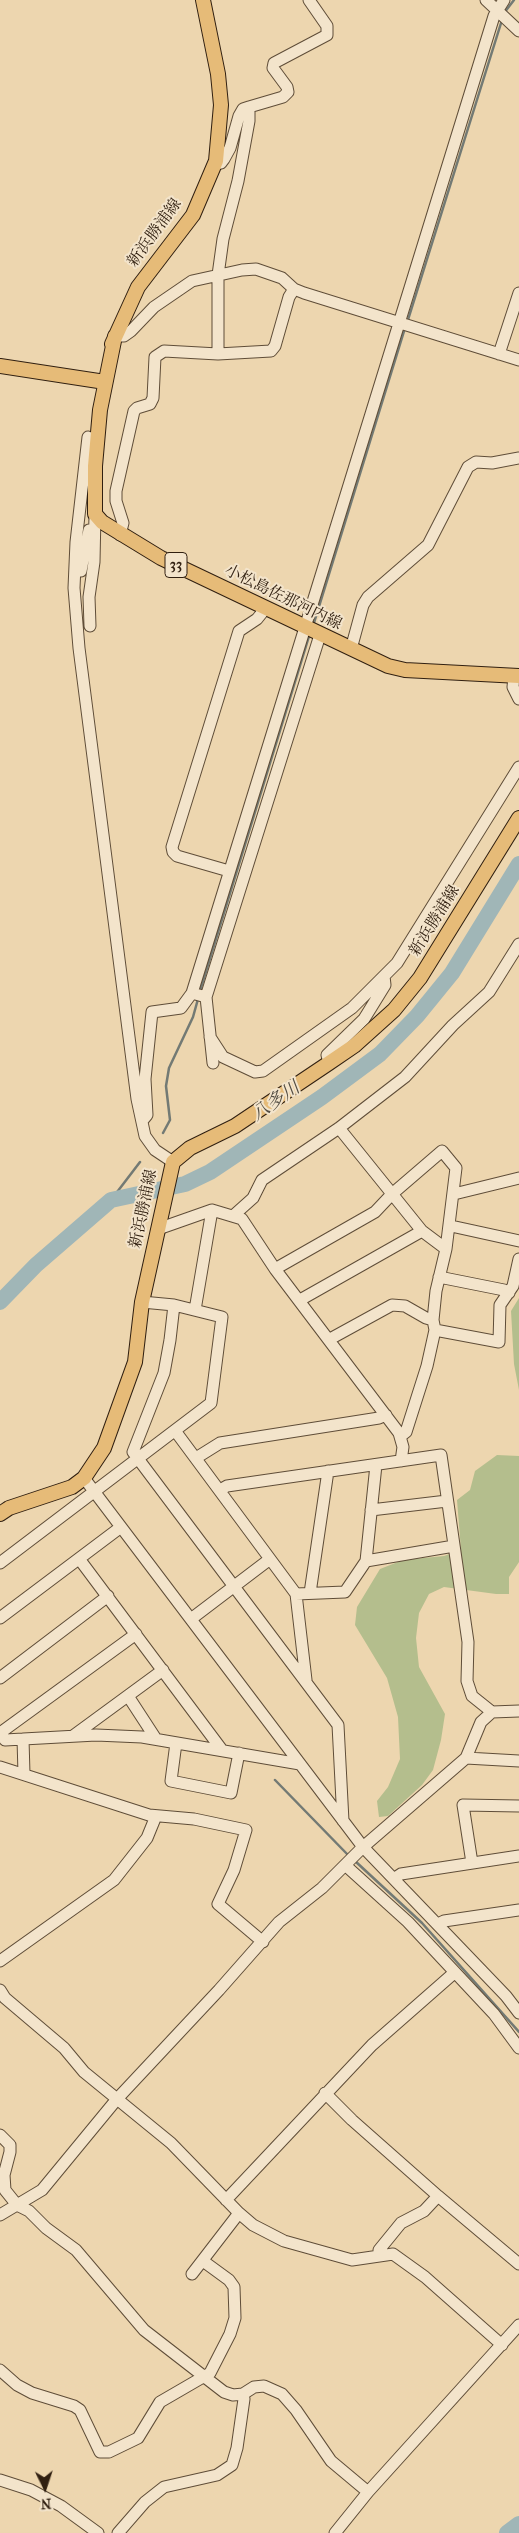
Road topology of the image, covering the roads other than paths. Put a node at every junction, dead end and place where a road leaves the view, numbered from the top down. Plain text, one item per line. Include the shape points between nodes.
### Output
1 (203, 0) edge
2 (309, 0) edge
3 (486, 0) edge
4 (504, 0) edge
5 (500, 14) junction
6 (519, 31) edge
7 (249, 107) junction
8 (214, 164) junction
9 (218, 275) junction
10 (294, 289) junction
11 (519, 294) edge
12 (404, 324) junction
13 (115, 336) junction
14 (218, 354) junction
15 (499, 354) junction
16 (519, 360) edge
17 (0, 366) edge
18 (97, 381) junction
19 (88, 438) junction
20 (519, 458) edge
21 (95, 466) junction
22 (95, 514) junction
23 (120, 535) junction
24 (266, 609) junction
25 (77, 620) junction
26 (90, 626) dead end
27 (312, 631) junction
28 (351, 649) junction
29 (517, 676) edge
30 (519, 699) edge
31 (519, 767) edge
32 (519, 818) edge
33 (229, 871) junction
34 (519, 944) edge
35 (516, 954) edge
36 (384, 976) junction
37 (199, 995) junction
38 (210, 1037) junction
39 (213, 1063) dead end
40 (329, 1063) junction
41 (141, 1121) junction
42 (339, 1128) junction
43 (172, 1164) junction
44 (519, 1178) edge
45 (392, 1194) junction
46 (454, 1194) junction
47 (212, 1210) junction
48 (234, 1215) junction
49 (158, 1225) junction
50 (450, 1226) junction
51 (422, 1231) junction
52 (519, 1240) edge
53 (446, 1249) junction
54 (519, 1259) edge
55 (275, 1269) junction
56 (439, 1277) junction
57 (509, 1293) junction
58 (300, 1300) junction
59 (142, 1302) junction
60 (174, 1305) junction
61 (195, 1310) junction
62 (434, 1325) junction
63 (330, 1339) junction
64 (386, 1415) junction
65 (176, 1432) junction
66 (401, 1436) junction
67 (196, 1458) junction
68 (138, 1459) junction
69 (401, 1461) junction
70 (376, 1464) junction
71 (328, 1472) junction
72 (84, 1478) junction
73 (220, 1490) junction
74 (95, 1492) junction
75 (447, 1501) junction
76 (371, 1510) junction
77 (0, 1514) edge
78 (121, 1528) junction
79 (454, 1546) junction
80 (270, 1559) junction
81 (80, 1560) junction
82 (366, 1561) junction
83 (0, 1563) edge
84 (234, 1586) junction
85 (310, 1593) junction
86 (296, 1594) junction
87 (108, 1596) junction
88 (1, 1614) edge
89 (191, 1619) junction
90 (136, 1634) junction
91 (163, 1670) junction
92 (0, 1678) edge
93 (306, 1682) junction
94 (128, 1696) junction
95 (519, 1711) edge
96 (492, 1712) junction
97 (0, 1733) edge
98 (73, 1736) junction
99 (23, 1739) junction
100 (156, 1739) junction
101 (176, 1742) junction
102 (222, 1750) junction
103 (238, 1753) junction
104 (466, 1758) junction
105 (519, 1761) edge
106 (300, 1764) junction
107 (0, 1767) edge
108 (24, 1774) junction
109 (519, 1806) edge
110 (156, 1816) junction
111 (343, 1821) junction
112 (363, 1847) junction
113 (519, 1856) edge
114 (472, 1863) junction
115 (345, 1865) junction
116 (395, 1878) junction
117 (519, 1910) edge
118 (438, 1924) junction
119 (263, 1942) junction
120 (0, 1961) edge
121 (454, 1973) junction
122 (2, 1996) edge
123 (519, 2013) edge
124 (519, 2048) edge
125 (326, 2093) junction
126 (117, 2099) junction
127 (0, 2135) edge
128 (438, 2196) junction
129 (226, 2200) junction
130 (17, 2205) junction
131 (239, 2213) junction
132 (0, 2215) edge
133 (379, 2255) junction
134 (203, 2261) junction
135 (519, 2264) edge
136 (192, 2274) dead end
137 (519, 2326) edge
138 (502, 2345) junction
139 (0, 2370) edge
140 (204, 2377) junction
141 (243, 2394) junction
142 (0, 2480) edge
143 (368, 2492) junction
144 (98, 2533) edge
145 (118, 2533) edge
146 (335, 2533) edge

1 - 8 main road, 新浜勝浦線 via 221,105
2 - 7 street via 327,26 327,34 274,63 273,68 287,86 288,92 283,97
3 - 5 street
4 - 5 street
5 - 6 street
5 - 12 street
7 - 8 street via 239,116 224,159
7 - 9 street via 238,181 222,239
8 - 13 main road, 新浜勝浦線 via 193,215 138,287
9 - 10 street via 256,269 282,278
9 - 13 street via 192,281 154,307 131,331 124,336
9 - 14 street
10 - 12 street
10 - 14 street via 271,350
11 - 15 street
12 - 15 street
12 - 27 street
13 - 18 main road, 新浜勝浦線
14 - 23 street via 164,351 155,357 153,398 150,404 134,411 116,490 124,529
15 - 16 street
17 - 18 main road
18 - 19 main road
18 - 21 main road
19 - 21 main road
19 - 25 street via 76,542 74,588
20 - 28 street via 476,462 468,467 428,545 368,597
21 - 22 main road
22 - 23 main road, 小松島佐那河内線 / 33
22 - 25 street via 82,561
22 - 26 street
23 - 24 main road, 小松島佐那河内線 / 33
24 - 27 main road, 小松島佐那河内線 / 33
24 - 33 street via 239,631 172,847 177,856
25 - 41 street
27 - 28 main road, 小松島佐那河内線 / 33
27 - 33 street
27 - 37 street
28 - 29 main road, 小松島佐那河内線 / 33 via 405,670
29 - 30 street via 513,687
31 - 36 street via 425,921 397,963
32 - 40 main road, 新浜勝浦線 via 420,978 394,1010 354,1046
33 - 37 street
34 - 35 street
35 - 42 street via 489,992 417,1065
36 - 38 street via 336,1021 263,1071 255,1072 223,1057
36 - 40 street via 385,985 364,1019 327,1055
37 - 38 street
37 - 41 street via 181,1008 152,1012 145,1079 147,1114
38 - 39 street
40 - 43 main road, 新浜勝浦線 via 235,1126 190,1148
41 - 43 street via 145,1136 155,1150
42 - 45 street
42 - 48 street via 262,1180 253,1198
43 - 49 main road, 新浜勝浦線
44 - 46 street
45 - 46 street via 442,1150 456,1168
45 - 51 street
45 - 55 street via 375,1212
46 - 50 street
47 - 48 street
47 - 49 street
47 - 61 street
48 - 55 street via 242,1219
49 - 59 main road, 新浜勝浦線
50 - 52 street
50 - 53 street
51 - 53 street
51 - 58 street
53 - 56 street
54 - 57 street via 514,1286
55 - 58 street
56 - 57 street
56 - 62 street
57 - 62 street via 500,1305 499,1342
58 - 63 street
59 - 60 street
59 - 72 main road, 新浜勝浦線 via 132,1373 104,1448
60 - 61 street
60 - 68 street via 164,1373 133,1452
61 - 65 street via 222,1317 211,1403
62 - 63 street via 405,1306 392,1305
62 - 66 street via 427,1366 406,1432
63 - 64 street
64 - 66 street
64 - 67 street via 220,1444
65 - 67 street
65 - 68 street
66 - 69 street via 404,1447
67 - 73 street
68 - 74 street
68 - 84 street
69 - 70 street
69 - 75 street via 441,1455
70 - 71 street
70 - 76 street
71 - 73 street via 226,1486
71 - 85 street
72 - 74 street
72 - 77 main road, 新浜勝浦線 via 72,1487
73 - 80 street
74 - 78 street
74 - 83 street
75 - 76 street
75 - 79 street
76 - 82 street
78 - 81 street
78 - 89 street
79 - 82 street
79 - 96 street via 468,1642 467,1680 472,1696
80 - 84 street
80 - 86 street
81 - 87 street
81 - 88 street
82 - 85 street via 345,1592
84 - 89 street
84 - 93 street
85 - 86 street
86 - 93 street
87 - 90 street
87 - 92 street
89 - 106 street
90 - 91 street
90 - 97 street
91 - 94 street
91 - 102 street
93 - 111 street via 338,1725
94 - 98 street
94 - 100 street
95 - 96 street
96 - 104 street via 481,1722
97 - 99 street via 5,1740
98 - 99 street
98 - 100 street via 96,1734
99 - 108 street
100 - 101 street
101 - 102 street
101 - 103 street via 171,1781 231,1793
102 - 103 street
103 - 106 street
104 - 105 street
104 - 112 street
106 - 111 street
107 - 108 street
108 - 110 street
109 - 114 street via 464,1805
110 - 119 street via 194,1819 246,1830 234,1870 218,1904
110 - 120 street via 147,1838 114,1880
111 - 112 street
112 - 115 street
112 - 116 street
113 - 114 street
114 - 116 street via 401,1874
115 - 119 street via 279,1922
115 - 121 street via 408,1922
116 - 118 street
117 - 118 street
118 - 123 street
119 - 126 street
121 - 124 street via 494,2014
121 - 125 street via 372,2045
122 - 126 street via 64,2048 84,2072
125 - 128 street
125 - 129 street
126 - 129 street via 171,2143
126 - 130 street via 42,2190
127 - 130 street via 10,2146 4,2175 5,2190
128 - 133 street via 424,2211 401,2223 379,2250
128 - 135 street
129 - 131 street
130 - 132 street
130 - 140 street via 29,2211 76,2250 144,2330
131 - 133 street via 252,2225 284,2241 352,2260
131 - 134 street
133 - 138 street via 393,2254 404,2260
134 - 136 street
134 - 140 street via 229,2280 235,2296 235,2318 230,2334 210,2373
137 - 138 street
138 - 143 street
139 - 140 street via 32,2394 80,2410 100,2452 104,2453 138,2438 160,2402
140 - 141 street via 224,2392
141 - 143 street via 254,2387 264,2386 282,2394 330,2461
141 - 145 street via 232,2465 217,2475 164,2487 152,2495
142 - 144 street via 31,2490 61,2506
143 - 146 street

